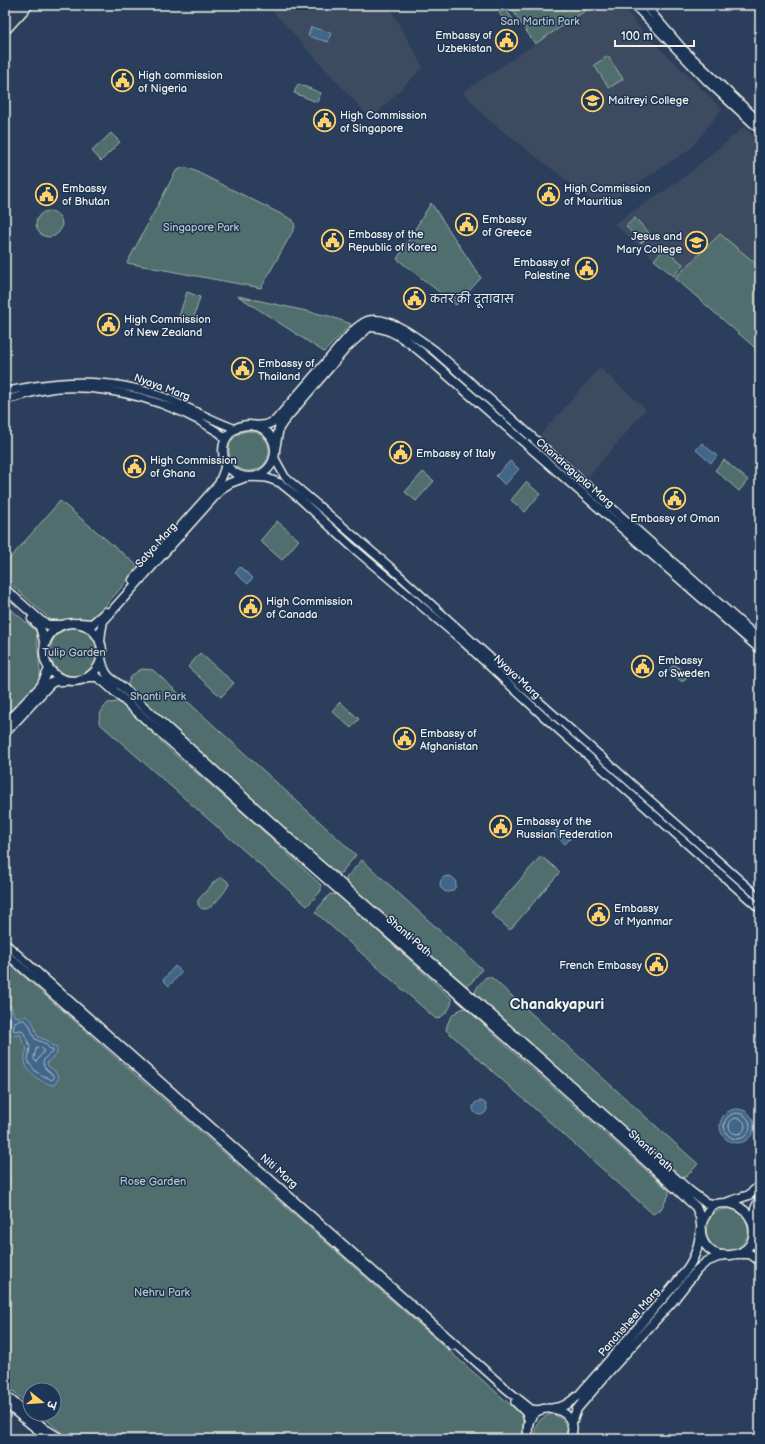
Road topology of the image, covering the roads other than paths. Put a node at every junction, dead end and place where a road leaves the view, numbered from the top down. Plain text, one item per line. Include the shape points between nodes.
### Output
1 (634, 5) edge
2 (645, 5) edge
3 (760, 122) edge
4 (760, 130) edge
5 (372, 323) junction
6 (5, 392) edge
7 (5, 400) edge
8 (255, 426) junction
9 (236, 429) junction
10 (225, 442) junction
11 (274, 453) junction
12 (226, 462) junction
13 (249, 477) junction
14 (5, 589) edge
15 (5, 594) edge
16 (79, 624) junction
17 (62, 625) junction
18 (760, 640) edge
19 (100, 642) junction
20 (45, 644) junction
21 (760, 649) edge
22 (101, 658) junction
23 (48, 668) junction
24 (88, 677) junction
25 (65, 681) junction
26 (5, 724) edge
27 (5, 733) edge
28 (760, 898) edge
29 (760, 909) edge
30 (5, 943) edge
31 (5, 953) edge
32 (760, 1186) edge
33 (760, 1198) edge
34 (725, 1203) junction
35 (714, 1204) junction
36 (754, 1224) junction
37 (700, 1229) junction
38 (755, 1236) junction
39 (760, 1250) edge
40 (739, 1254) junction
41 (723, 1255) junction
42 (760, 1261) edge
43 (5, 1395) edge
44 (5, 1403) edge
45 (554, 1408) junction
46 (540, 1410) junction
47 (529, 1422) junction
48 (572, 1434) edge
49 (49, 1439) edge
50 (61, 1439) edge
51 (529, 1439) edge

1 - 4 street via 708,82
2 - 3 street via 683,49
5 - 8 main road via 367,321 354,330 275,421
5 - 11 main road via 347,347 283,422 279,428
5 - 18 main road, Chandragupta Marg via 380,320 397,326 435,351
5 - 21 main road, Chandragupta Marg via 391,331 422,353
6 - 9 street, Nyaya Marg via 58,382 132,387 163,397
7 - 10 street, Nyaya Marg via 58,388 122,393 190,416 218,432
8 - 9 main road via 248,425
8 - 11 main road via 271,438
9 - 10 main road
10 - 12 main road via 223,450
11 - 13 main road via 267,470
11 - 28 street, Nyaya Marg via 285,477
12 - 13 main road via 230,470
12 - 16 main road, Satya Marg via 219,484 108,610 92,624
13 - 19 main road, Satya Marg via 222,488 104,621
13 - 29 street, Nyaya Marg via 267,478 280,483 300,499 459,638
14 - 17 main road via 45,624
15 - 20 main road via 40,627
16 - 17 main road
16 - 19 main road via 92,630
17 - 20 main road via 51,633
19 - 22 main road
20 - 23 main road via 44,659
22 - 24 main road via 97,669
22 - 35 main road, Shanti Path via 104,672 108,676 300,848 685,1188 708,1204
23 - 25 main road
23 - 26 main road via 41,686
24 - 25 main road
24 - 37 main road, Shanti Path via 97,677 104,682 470,1003 696,1207 700,1217
25 - 27 main road via 50,684
30 - 46 street, Niti Marg via 500,1383 531,1409
31 - 47 street, Niti Marg via 522,1408
32 - 34 main road via 750,1194
33 - 36 main road via 755,1209
34 - 35 main road
34 - 36 main road via 741,1207 749,1214
35 - 37 main road via 702,1219
36 - 38 main road
37 - 41 main road via 708,1248
37 - 45 main road, Panchsheel Marg via 699,1246 686,1272 579,1395 568,1405
38 - 39 main road
38 - 40 main road via 749,1247
40 - 41 main road
40 - 42 main road via 750,1254
41 - 48 main road, Panchsheel Marg via 706,1262 697,1270 577,1409
43 - 50 main road via 45,1429
44 - 49 main road
45 - 46 main road, Panchsheel Marg
45 - 48 main road via 565,1413 570,1420
46 - 47 main road
47 - 51 main road

